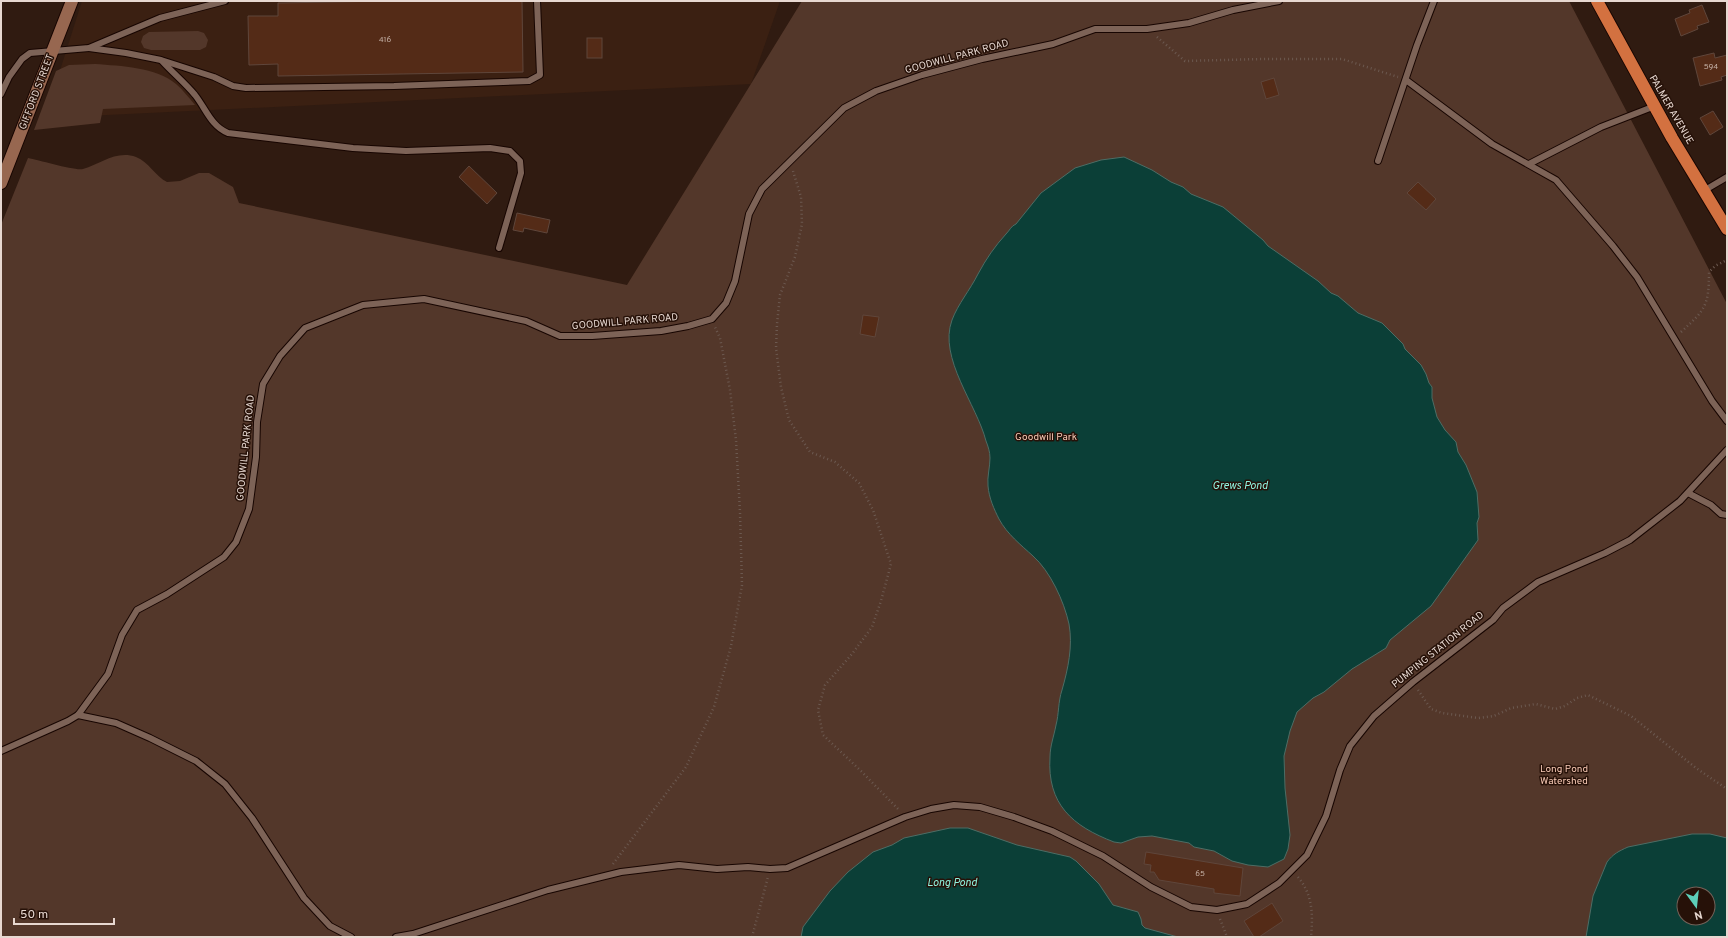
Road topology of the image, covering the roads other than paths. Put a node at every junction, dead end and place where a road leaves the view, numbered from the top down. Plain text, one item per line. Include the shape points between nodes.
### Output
1 (72, 1) edge
2 (225, 1) edge
3 (537, 1) edge
4 (1279, 1) edge
5 (1434, 1) edge
6 (1596, 1) edge
7 (90, 48) junction
8 (52, 52) junction
9 (161, 60) junction
10 (1406, 80) junction
11 (1, 94) edge
12 (1655, 106) junction
13 (1378, 161) dead end
14 (1529, 164) junction
15 (1727, 177) edge
16 (1, 183) edge
17 (1705, 190) junction
18 (1727, 229) edge
19 (499, 248) dead end
20 (1727, 421) edge
21 (1727, 450) edge
22 (1688, 493) junction
23 (1727, 515) edge
24 (78, 715) junction
25 (1, 751) edge
26 (351, 937) edge
27 (396, 937) edge

1 - 8 main road, GIFFORD STREET
2 - 7 lane via 160,18
3 - 9 lane via 540,74 529,81 246,88 233,86 214,77
4 - 24 lane, GOODWILL PARK ROAD via 1233,10 1189,23 1147,29 1096,29 1053,44 922,74 876,91 844,108 762,189 748,214 735,281 726,303 712,319 661,331 560,336 526,321 424,299 363,306 305,328 280,356 263,384 249,509 236,542 224,557 137,610 122,635 108,674
5 - 10 lane
6 - 12 highway, PALMER AVENUE
7 - 8 lane
7 - 9 lane
8 - 11 lane via 30,53 22,59
8 - 16 main road, GIFFORD STREET
9 - 19 lane via 195,95 214,124 228,133 353,148 510,150 520,161 521,173
10 - 13 lane
10 - 14 lane via 1492,144
12 - 14 lane via 1601,127
12 - 17 highway, PALMER AVENUE
14 - 20 lane via 1556,180 1637,277 1712,401
15 - 17 lane
17 - 18 highway, PALMER AVENUE
21 - 22 lane, PUMPING STATION ROAD
22 - 23 lane via 1711,505 1721,514
22 - 27 lane, PUMPING STATION ROAD via 1630,540 1538,582 1503,608 1492,620 1374,716 1350,746 1326,816 1307,855 1279,883 1247,904 1217,910 1191,907 1151,887 1103,856 1052,831 1014,817 980,808 954,805 905,816 787,868 717,869 679,865 604,875
24 - 25 lane, GOODWILL PARK ROAD
24 - 26 lane via 116,723 150,738 196,761 225,784 252,818 304,898 330,926

